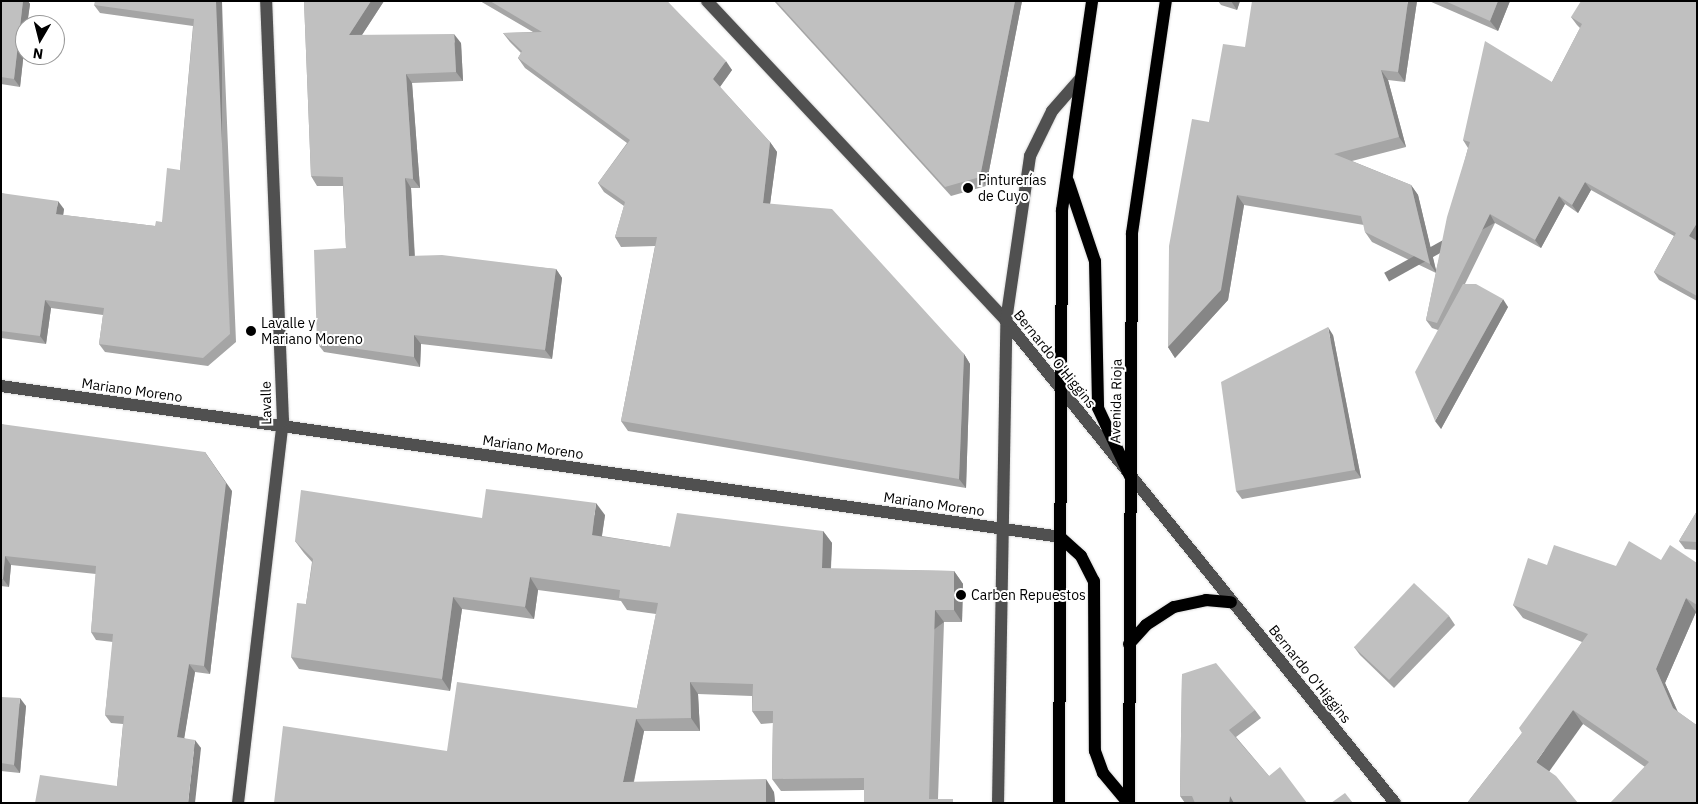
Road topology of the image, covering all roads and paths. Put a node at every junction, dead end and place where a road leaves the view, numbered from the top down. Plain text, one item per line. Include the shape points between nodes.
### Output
1 (266, 1) edge
2 (707, 1) edge
3 (1092, 1) edge
4 (1166, 1) edge
5 (1080, 78) junction
6 (1066, 171) junction
7 (1006, 321) junction
8 (1, 386) edge
9 (1060, 390) junction
10 (282, 426) junction
11 (1130, 476) junction
12 (1002, 529) junction
13 (1060, 537) junction
14 (1231, 602) junction
15 (1129, 644) junction
16 (238, 803) edge
17 (998, 803) edge
18 (1059, 803) edge
19 (1128, 803) edge
20 (1394, 803) edge

1 - 10 street, Lavalle
2 - 7 street, Bernardo O'Higgins
3 - 5 main road
4 - 11 main road, Avenida Rioja via 1132,233
5 - 6 main road
5 - 7 street via 1052,111 1030,156
6 - 9 main road
6 - 11 main road via 1095,261 1094,391 1104,428
7 - 9 street, Bernardo O'Higgins
7 - 12 street
8 - 10 street, Mariano Moreno
9 - 11 street, Bernardo O'Higgins
9 - 13 main road
10 - 12 street, Mariano Moreno
10 - 16 street, Lavalle
11 - 14 street, Bernardo O'Higgins
11 - 15 main road, Avenida Rioja
12 - 13 street, Mariano Moreno
12 - 17 street
13 - 18 main road
13 - 19 main road via 1082,556 1094,581 1095,751 1103,773
14 - 15 main road via 1198,601 1174,607 1146,625
14 - 20 street, Bernardo O'Higgins
15 - 19 main road, Avenida Rioja

